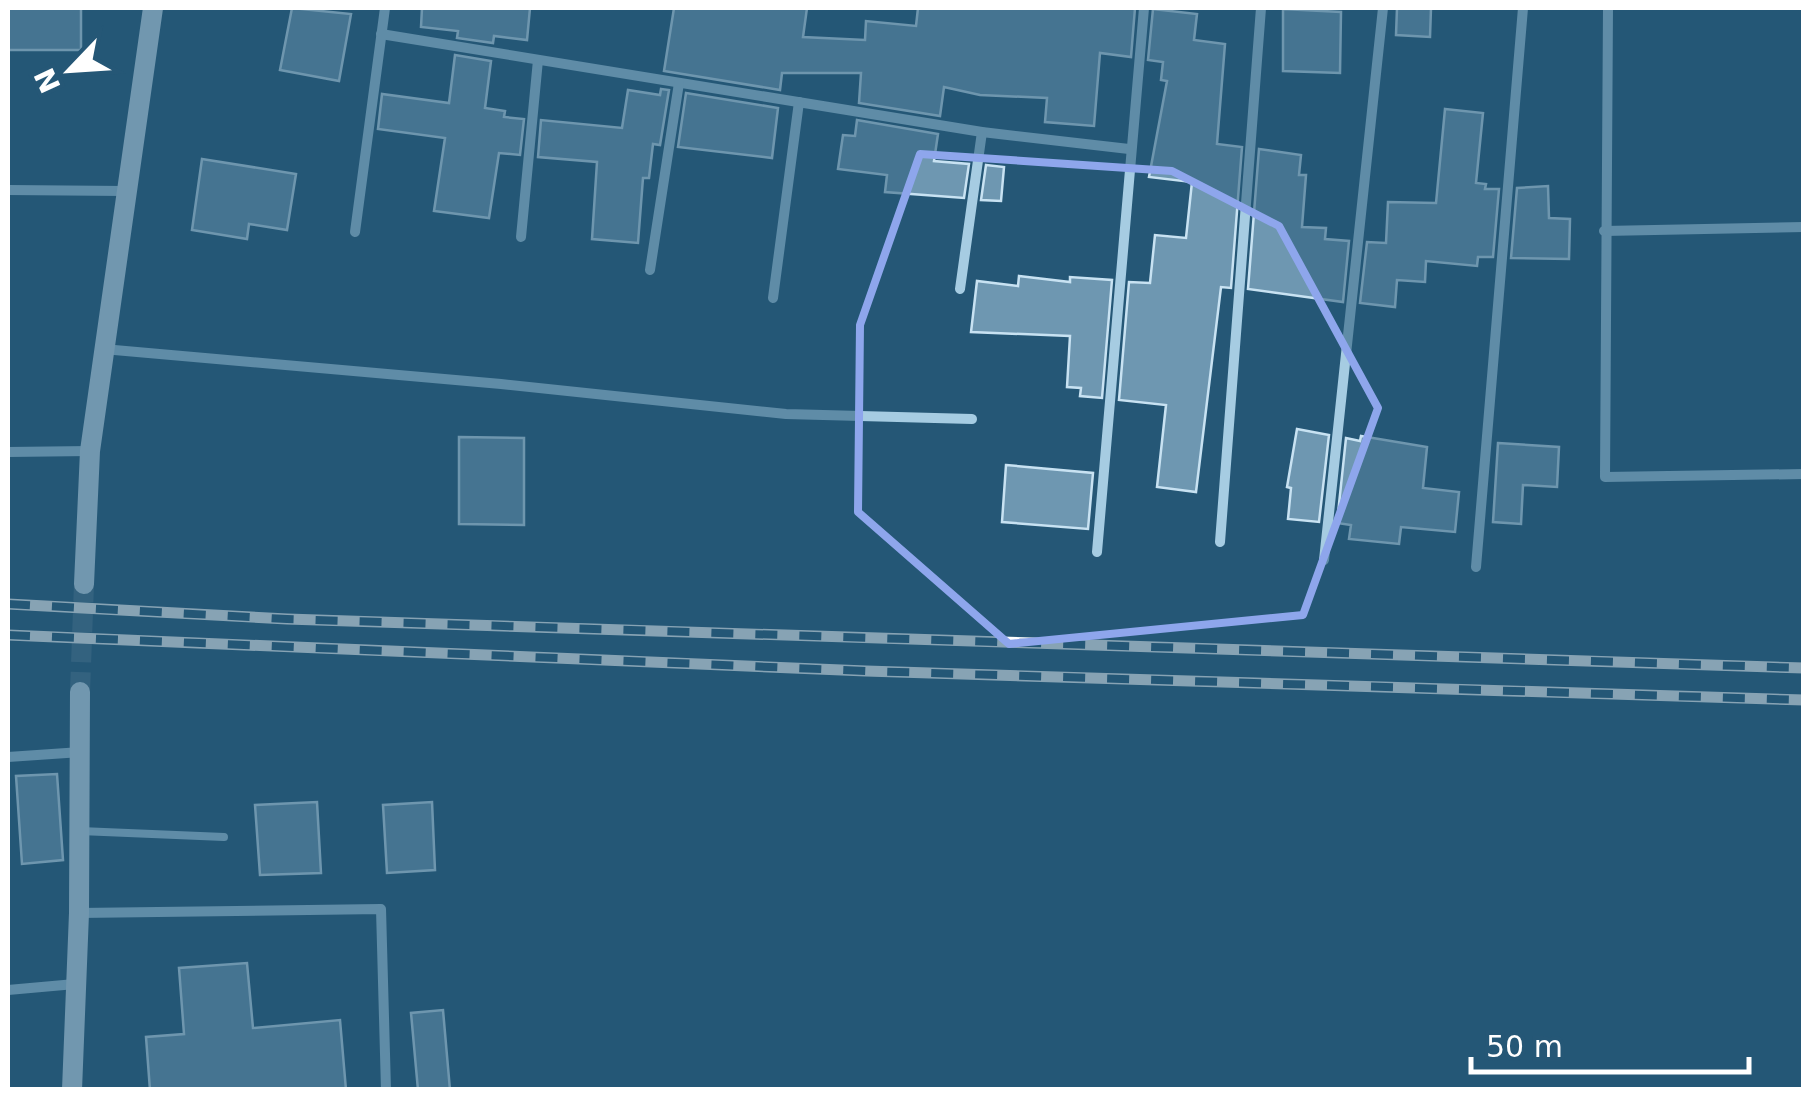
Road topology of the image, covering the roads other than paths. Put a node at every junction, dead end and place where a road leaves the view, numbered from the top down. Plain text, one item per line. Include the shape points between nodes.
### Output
1 (153, 8) edge
2 (385, 8) edge
3 (1144, 8) edge
4 (1261, 8) edge
5 (1383, 8) edge
6 (1523, 8) edge
7 (1608, 8) edge
8 (381, 34) junction
9 (538, 60) junction
10 (679, 82) junction
11 (799, 102) junction
12 (982, 132) junction
13 (1129, 149) junction
14 (8, 190) edge
15 (125, 191) junction
16 (1804, 227) edge
17 (1604, 231) junction
18 (355, 232) dead end
19 (520, 237) dead end
20 (650, 270) dead end
21 (960, 289) dead end
22 (773, 298) dead end
23 (103, 349) junction
24 (972, 419) dead end
25 (90, 450) junction
26 (8, 452) edge
27 (1804, 474) edge
28 (1220, 542) dead end
29 (1097, 552) dead end
30 (1324, 560) dead end
31 (1476, 567) dead end
32 (84, 584) tunnel mouth
33 (80, 692) tunnel mouth
34 (82, 752) junction
35 (8, 757) edge
36 (80, 831) junction
37 (224, 837) dead end
38 (79, 913) junction
39 (76, 984) junction
40 (8, 990) edge
41 (72, 1090) edge
42 (386, 1090) edge

1 - 15 street
2 - 8 street
3 - 13 street
4 - 28 street
5 - 30 street
6 - 31 street
7 - 17 street
8 - 9 street
8 - 18 street
9 - 10 street
9 - 19 street
10 - 11 street
10 - 20 street
11 - 12 street
11 - 22 street
12 - 13 street
12 - 21 street
13 - 29 street
14 - 15 street
15 - 23 street
16 - 17 street
17 - 27 street via 1605,477
23 - 24 street via 786,414
23 - 25 street
25 - 26 street
25 - 32 street
33 - 34 street
34 - 35 street
34 - 36 street
36 - 37 lane
36 - 38 street
38 - 39 street
38 - 42 street via 381,910
39 - 40 street
39 - 41 street

